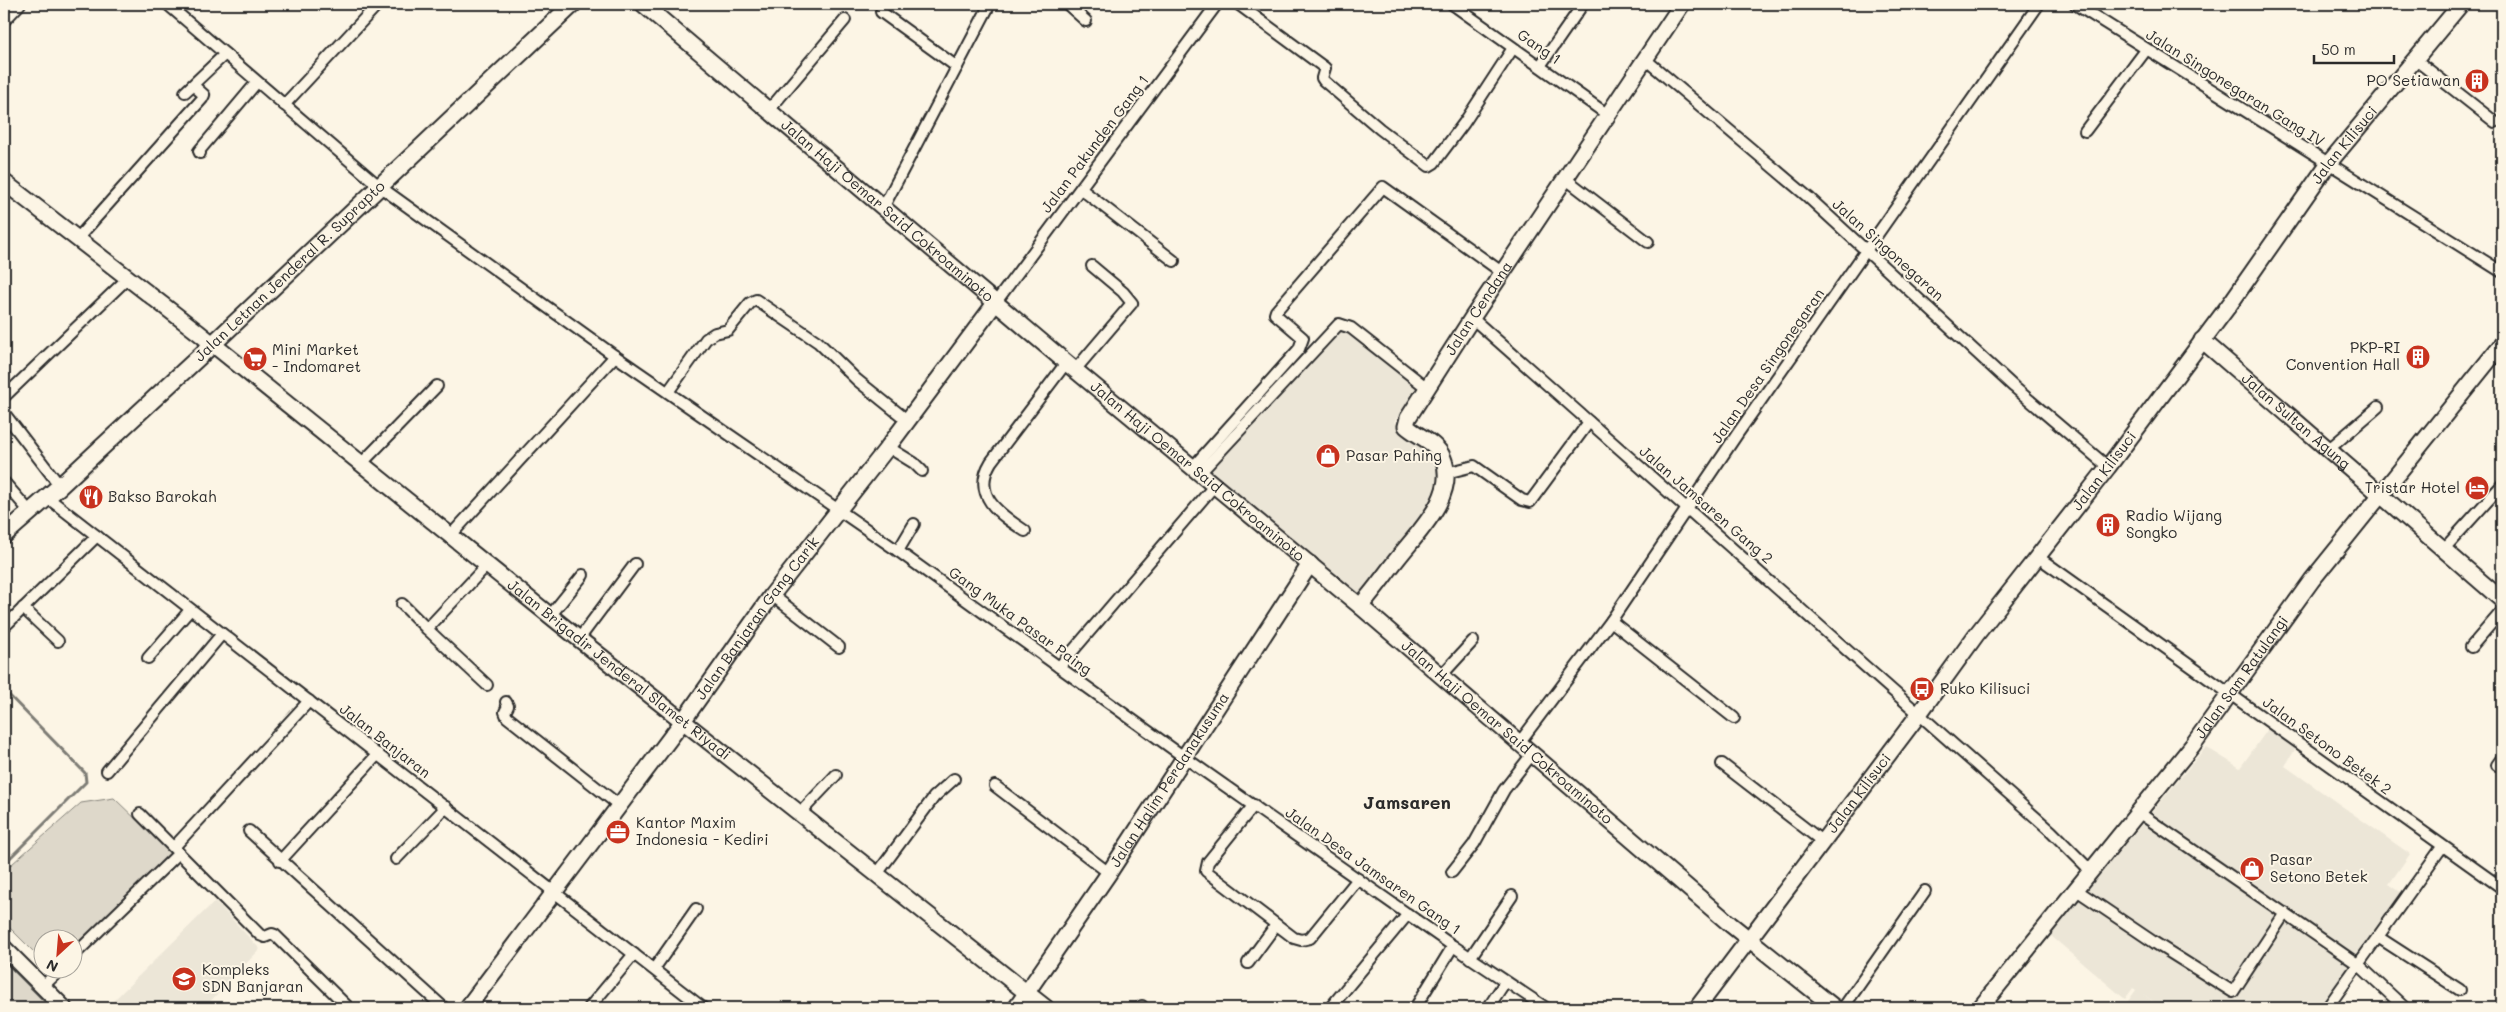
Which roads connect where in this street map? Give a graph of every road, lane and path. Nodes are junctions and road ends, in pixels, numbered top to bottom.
1 (20, 4) edge
2 (166, 4) edge
3 (378, 4) edge
4 (573, 4) edge
5 (990, 4) edge
6 (1067, 4) edge
7 (1217, 4) edge
8 (1238, 4) edge
9 (1452, 4) edge
10 (1583, 4) edge
11 (1682, 4) edge
12 (2039, 4) edge
13 (2075, 4) edge
14 (2461, 4) edge
15 (650, 6) edge
16 (881, 12) dead end
17 (845, 20) dead end
18 (4, 21) edge
19 (1086, 21) dead end
20 (1513, 48) junction
21 (2146, 50) junction
22 (225, 54) junction
23 (1645, 59) junction
24 (2416, 60) junction
25 (957, 66) junction
26 (1540, 66) junction
27 (257, 82) junction
28 (284, 105) junction
29 (769, 110) junction
30 (1608, 115) junction
31 (2495, 122) dead end
32 (2085, 130) dead end
33 (200, 153) dead end
34 (2328, 164) junction
35 (1566, 180) junction
36 (4, 182) edge
37 (379, 186) junction
38 (1081, 189) junction
39 (884, 206) junction
40 (78, 240) junction
41 (1648, 242) dead end
42 (1868, 251) junction
43 (1174, 261) dead end
44 (1092, 266) dead end
45 (2502, 272) edge
46 (1503, 273) junction
47 (128, 278) junction
48 (996, 302) junction
49 (1472, 318) junction
50 (2202, 340) junction
51 (212, 344) junction
52 (2502, 344) edge
53 (615, 356) junction
54 (1070, 366) junction
55 (436, 386) dead end
56 (1427, 388) junction
57 (668, 392) junction
58 (4, 397) edge
59 (2378, 406) dead end
60 (4, 413) edge
61 (908, 421) junction
62 (1589, 422) junction
63 (888, 447) junction
64 (2328, 449) junction
65 (361, 464) junction
66 (2108, 466) junction
67 (922, 470) dead end
68 (1196, 471) junction
69 (1446, 473) junction
70 (4, 482) edge
71 (2502, 485) edge
72 (60, 486) junction
73 (1214, 486) junction
74 (2382, 495) junction
75 (48, 498) junction
76 (1687, 508) junction
77 (839, 509) junction
78 (31, 512) junction
79 (914, 524) dead end
80 (1026, 531) dead end
81 (4, 536) edge
82 (97, 536) junction
83 (450, 536) junction
84 (2443, 550) junction
85 (898, 551) junction
86 (2038, 557) junction
87 (635, 564) dead end
88 (1310, 564) junction
89 (487, 565) junction
90 (583, 575) dead end
91 (772, 595) junction
92 (2502, 600) edge
93 (402, 604) dead end
94 (1360, 606) junction
95 (23, 608) junction
96 (190, 610) junction
97 (2502, 611) edge
98 (550, 616) junction
99 (1611, 622) junction
100 (4, 627) edge
101 (426, 629) junction
102 (221, 635) junction
103 (579, 639) junction
104 (58, 641) dead end
105 (1473, 641) dead end
106 (839, 647) dead end
107 (2470, 648) dead end
108 (148, 658) dead end
109 (1059, 667) junction
110 (1441, 676) junction
111 (487, 685) dead end
112 (2231, 695) junction
113 (309, 701) junction
114 (506, 702) dead end
115 (1920, 714) junction
116 (1734, 718) dead end
117 (683, 721) junction
118 (1519, 743) junction
119 (378, 754) junction
120 (1532, 754) junction
121 (1184, 757) junction
122 (1722, 764) dead end
123 (107, 772) dead end
124 (836, 775) dead end
125 (954, 779) dead end
126 (995, 786) dead end
127 (620, 806) junction
128 (1254, 806) junction
129 (446, 807) junction
130 (2138, 812) junction
131 (800, 813) junction
132 (140, 814) dead end
133 (249, 831) dead end
134 (1822, 842) junction
135 (2442, 847) junction
136 (177, 850) junction
137 (396, 859) dead end
138 (280, 861) junction
139 (2090, 870) junction
140 (1452, 872) dead end
141 (1109, 873) junction
142 (877, 874) junction
143 (1358, 879) junction
144 (2502, 888) edge
145 (2075, 889) junction
146 (1924, 891) dead end
147 (555, 892) junction
148 (1512, 896) dead end
149 (696, 909) dead end
150 (2284, 913) junction
151 (1408, 914) junction
152 (1276, 925) junction
153 (2378, 937) junction
154 (1750, 940) junction
155 (1454, 946) junction
156 (82, 947) edge
157 (4, 948) edge
158 (634, 954) junction
159 (1470, 958) junction
160 (1248, 962) dead end
161 (2359, 966) junction
162 (654, 969) junction
163 (49, 980) edge
164 (1505, 982) junction
165 (42, 987) junction
166 (2460, 990) dead end
167 (1026, 993) junction
168 (64, 1008) edge
169 (349, 1008) edge
170 (444, 1008) edge
171 (467, 1008) edge
172 (588, 1008) edge
173 (703, 1008) edge
174 (1016, 1008) edge
175 (1046, 1008) edge
176 (1330, 1008) edge
177 (1416, 1008) edge
178 (1488, 1008) edge
179 (1546, 1008) edge
180 (1697, 1008) edge
181 (1835, 1008) edge
182 (1843, 1008) edge
183 (1980, 1008) edge
184 (2327, 1008) edge
185 (2405, 1008) edge

1 - 18 street
2 - 22 street, Gang Muka Pasar Paing
3 - 28 street
4 - 37 main road, Jalan Letnan Jenderal R. Suprapto
5 - 25 street
6 - 19 street
7 - 38 street, Jalan Pakunden Gang 1
8 - 20 street
9 - 20 street, Gang 1
10 - 26 street
11 - 23 street, Jalan Cendana
12 - 42 street, Jalan Desa Singonegaran
13 - 21 street, Jalan Singonegaran Gang IV
14 - 24 street, Jalan Kilisuci
15 - 29 street, Jalan Haji Oemar Said Cokroaminoto
16 - 25 street
17 - 29 street
20 - 26 street, Gang 1
21 - 32 street
21 - 34 street, Jalan Singonegaran Gang IV
22 - 27 street, Gang Muka Pasar Paing
22 - 40 street
23 - 30 street, Jalan Cendana
23 - 42 street, Jalan Singonegaran
24 - 31 street
24 - 34 street, Jalan Kilisuci
25 - 39 street
26 - 30 street, Gang 1
27 - 28 street, Gang Muka Pasar Paing
27 - 33 street
28 - 37 street, Gang Muka Pasar Paing
29 - 39 street, Jalan Haji Oemar Said Cokroaminoto
30 - 35 street, Jalan Cendana
34 - 45 street, Jalan Singonegaran Gang IV
34 - 50 street, Jalan Kilisuci
35 - 41 street
35 - 46 street, Jalan Cendana
36 - 40 street, Jalan Brigadir Jenderal Slamet Riyadi
37 - 51 main road, Jalan Letnan Jenderal R. Suprapto
37 - 53 street, Gang Muka Pasar Paing
38 - 43 street
38 - 48 street, Jalan Pakunden Gang 1
39 - 48 street, Jalan Haji Oemar Said Cokroaminoto
40 - 47 street, Jalan Brigadir Jenderal Slamet Riyadi
42 - 66 street, Jalan Singonegaran
42 - 76 street, Jalan Desa Singonegaran
44 - 54 street
46 - 49 street, Jalan Cendana
46 - 68 street
47 - 51 street, Jalan Brigadir Jenderal Slamet Riyadi
47 - 58 street
48 - 54 street, Jalan Haji Oemar Said Cokroaminoto
48 - 61 street, Jalan Banjaran Gang Carik
49 - 56 street, Jalan Cendana
49 - 62 street, Jalan Jamsaren Gang 2
50 - 64 street, Jalan Sultan Agung
50 - 66 street, Jalan Kilisuci
51 - 65 street, Jalan Brigadir Jenderal Slamet Riyadi
51 - 72 main road, Jalan Letnan Jenderal R. Suprapto
52 - 74 street, Jalan Sam Ratulangi
53 - 57 street, Gang Muka Pasar Paing
53 - 83 street
54 - 68 street, Jalan Haji Oemar Said Cokroaminoto
54 - 80 street
55 - 65 street
56 - 68 street
56 - 69 street, Jalan Cendana
57 - 61 street
57 - 77 street, Gang Muka Pasar Paing
59 - 64 street
60 - 72 street
61 - 63 street, Jalan Banjaran Gang Carik
62 - 69 street
62 - 76 street, Jalan Jamsaren Gang 2
63 - 67 street
63 - 77 street, Jalan Banjaran Gang Carik
64 - 74 street, Jalan Sultan Agung
65 - 83 street, Jalan Brigadir Jenderal Slamet Riyadi
66 - 86 street, Jalan Kilisuci
68 - 73 street, Jalan Haji Oemar Said Cokroaminoto
69 - 94 street
70 - 78 street
71 - 84 street
72 - 75 main road, Jalan Letnan Jenderal R. Suprapto
73 - 88 street, Jalan Haji Oemar Said Cokroaminoto
73 - 109 street
74 - 84 street, Jalan Sultan Agung
74 - 112 street, Jalan Sam Ratulangi
75 - 78 main road, Jalan Letnan Jenderal R. Suprapto
75 - 82 street, Jalan Banjaran
76 - 99 street, Jalan Desa Singonegaran
76 - 115 street, Jalan Jamsaren Gang 2
77 - 85 street, Gang Muka Pasar Paing
77 - 91 street, Jalan Banjaran Gang Carik
78 - 81 main road, Jalan Letnan Jenderal R. Suprapto
79 - 85 street
82 - 95 street
82 - 96 street, Jalan Banjaran
83 - 89 street, Jalan Brigadir Jenderal Slamet Riyadi
84 - 92 street, Jalan Sultan Agung
85 - 109 street, Gang Muka Pasar Paing
86 - 112 street, Jalan Setono Betek 2
86 - 115 street, Jalan Kilisuci
87 - 103 street
88 - 94 street, Jalan Haji Oemar Said Cokroaminoto
88 - 121 street, Jalan Halim Perdanakusuma
89 - 98 street, Jalan Brigadir Jenderal Slamet Riyadi
89 - 101 street
90 - 98 street
91 - 106 street
91 - 117 street, Jalan Banjaran Gang Carik
93 - 101 street
94 - 110 street, Jalan Haji Oemar Said Cokroaminoto
95 - 100 street
95 - 104 street
96 - 102 street, Jalan Banjaran
96 - 108 street
97 - 107 street
98 - 103 street, Jalan Brigadir Jenderal Slamet Riyadi
99 - 116 street
99 - 118 street, Jalan Desa Singonegaran
101 - 111 street
102 - 113 street, Jalan Banjaran
102 - 123 street
103 - 117 street, Jalan Brigadir Jenderal Slamet Riyadi
105 - 110 street
109 - 121 street, Gang Muka Pasar Paing
110 - 118 street, Jalan Haji Oemar Said Cokroaminoto
112 - 130 street, Jalan Sam Ratulangi
112 - 135 street, Jalan Setono Betek 2
113 - 119 street, Jalan Banjaran
113 - 136 street
114 - 127 street
115 - 134 street, Jalan Kilisuci
115 - 139 street, Jalan Jamsaren Gang 2
117 - 127 street, Jalan Banjaran Gang Carik
117 - 131 street, Jalan Brigadir Jenderal Slamet Riyadi
118 - 120 street, Jalan Haji Oemar Said Cokroaminoto
119 - 129 street, Jalan Banjaran
119 - 138 street
120 - 140 street
120 - 154 street, Jalan Haji Oemar Said Cokroaminoto
121 - 128 street, Jalan Desa Jamsaren Gang 1
121 - 141 street, Jalan Halim Perdanakusuma
122 - 134 street
124 - 131 street
125 - 142 street
126 - 141 street
127 - 147 street, Jalan Banjaran Gang Carik
128 - 143 street, Jalan Desa Jamsaren Gang 1
128 - 152 street
129 - 137 street
129 - 147 street, Jalan Banjaran
130 - 139 street, Jalan Sam Ratulangi
130 - 150 street
131 - 142 street, Jalan Brigadir Jenderal Slamet Riyadi
132 - 136 street
133 - 138 street
134 - 154 street, Jalan Kilisuci
135 - 144 street, Jalan Setono Betek 2
135 - 153 street
136 - 156 street
136 - 169 street
138 - 170 street
139 - 145 street, Jalan Sam Ratulangi
141 - 167 street, Jalan Halim Perdanakusuma
142 - 167 street, Jalan Brigadir Jenderal Slamet Riyadi
143 - 151 street, Jalan Desa Jamsaren Gang 1
143 - 152 street
145 - 150 street
145 - 183 street, Jalan Sam Ratulangi
146 - 182 street
147 - 158 street, Jalan Banjaran
147 - 171 street, Jalan Banjaran Gang Carik
148 - 159 street
149 - 162 street
150 - 161 street
151 - 155 street, Jalan Desa Jamsaren Gang 1
151 - 176 street
152 - 160 street
153 - 161 street
153 - 166 street
154 - 180 street, Jalan Kilisuci
154 - 181 street, Jalan Haji Oemar Said Cokroaminoto
155 - 159 street, Jalan Desa Jamsaren Gang 1
155 - 177 street
157 - 165 street
158 - 162 street, Jalan Banjaran
158 - 172 street
159 - 164 street, Jalan Desa Jamsaren Gang 1
161 - 184 street
161 - 185 street
162 - 173 street, Jalan Banjaran
163 - 165 street
164 - 178 street
164 - 179 street, Jalan Desa Jamsaren Gang 1
165 - 168 street
167 - 174 street, Jalan Halim Perdanakusuma
167 - 175 street, Jalan Brigadir Jenderal Slamet Riyadi

